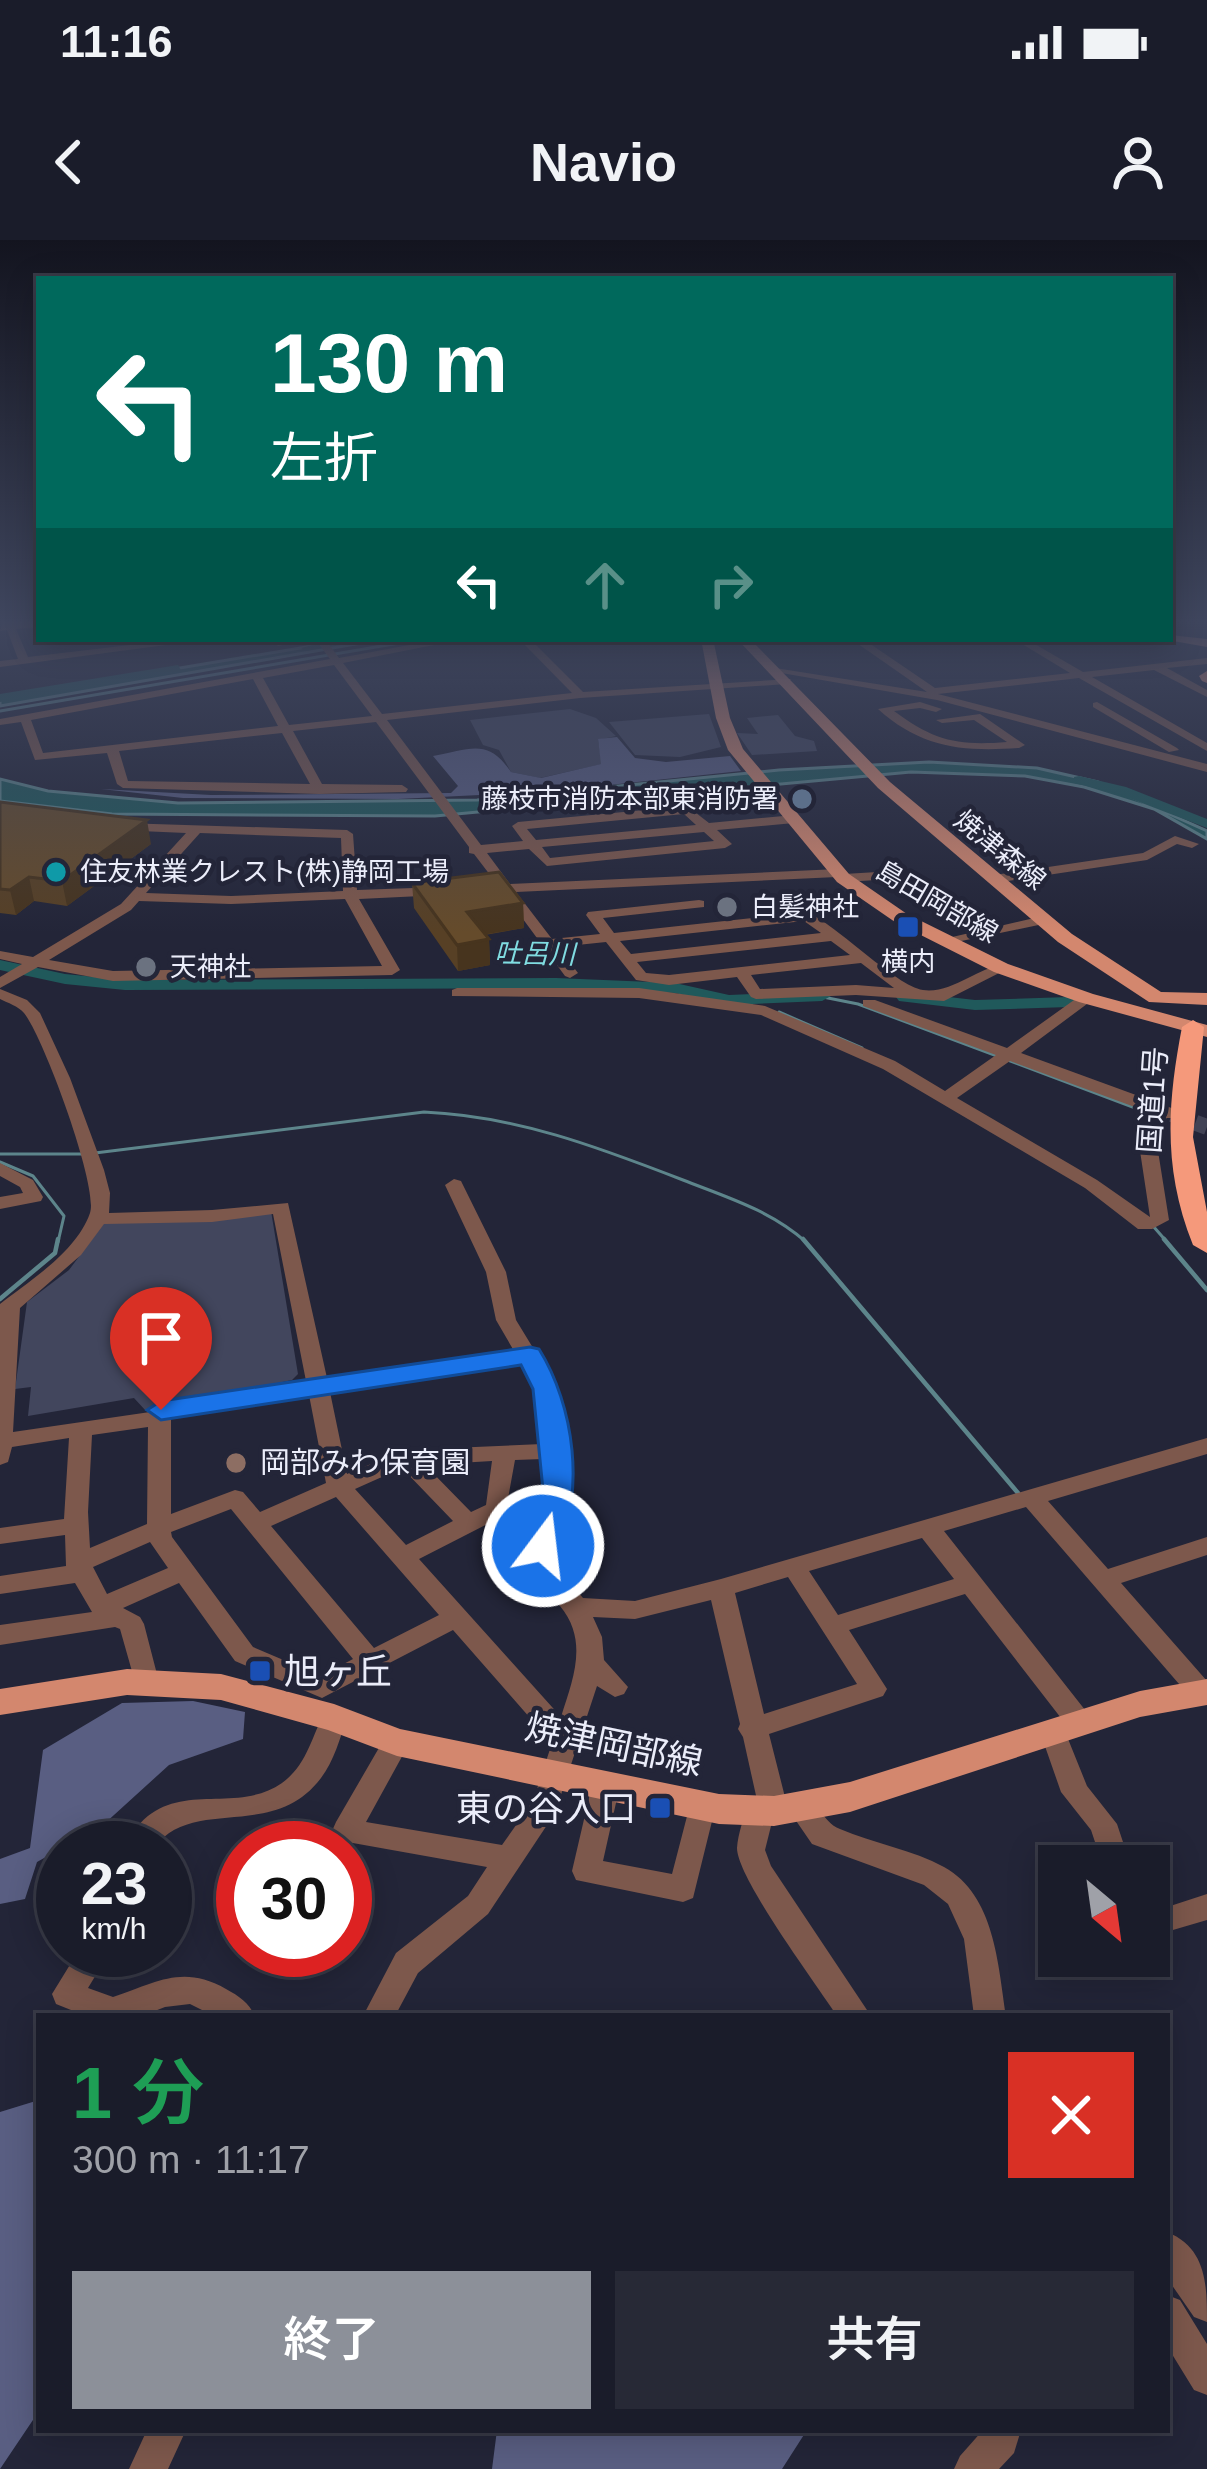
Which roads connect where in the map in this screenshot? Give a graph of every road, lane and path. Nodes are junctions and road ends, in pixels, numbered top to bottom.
1 (28, 725) edge
2 (283, 725) edge
3 (319, 725) edge
4 (385, 725) edge
5 (726, 725) edge
6 (826, 725) edge
7 (905, 725) edge
8 (952, 725) edge
9 (989, 725) edge
10 (1039, 725) edge
11 (1113, 725) edge
12 (1128, 725) edge
13 (1168, 725) edge
14 (286, 730) junction
15 (1067, 733) junction
16 (1206, 747) edge
17 (980, 748) junction
18 (112, 749) junction
19 (1173, 751) junction
20 (1154, 754) junction
21 (1207, 768) edge
22 (402, 789) dead end
23 (319, 790) junction
24 (794, 819) junction
25 (103, 825) edge
26 (707, 827) junction
27 (195, 831) junction
28 (533, 844) junction
29 (1192, 844) dead end
30 (474, 850) junction
31 (664, 851) junction
32 (911, 874) dead end
33 (840, 875) junction
34 (994, 879) junction
35 (683, 881) junction
36 (505, 887) junction
37 (351, 896) junction
38 (138, 897) junction
39 (699, 904) junction
40 (1043, 920) junction
41 (715, 925) junction
42 (835, 936) junction
43 (609, 937) junction
44 (942, 941) junction
45 (550, 944) junction
46 (0, 956) edge
47 (864, 958) junction
48 (627, 959) junction
49 (32, 964) junction
50 (1001, 968) junction
51 (741, 972) junction
52 (570, 973) dead end
53 (2, 985) edge
54 (457, 993) dead end
55 (911, 993) junction
56 (1079, 996) junction
57 (1207, 999) edge
58 (869, 1003) dead end
59 (1200, 1029) edge
60 (1006, 1054) junction
61 (1207, 1058) edge
62 (947, 1095) junction
63 (0, 1168) edge
64 (454, 1185) dead end
65 (0, 1203) edge
66 (1207, 1203) edge
67 (96, 1219) junction
68 (1207, 1245) edge
69 (5, 1310) edge
70 (530, 1355) junction
71 (314, 1388) junction
72 (159, 1418) junction
73 (81, 1429) junction
74 (1, 1440) edge
75 (1207, 1446) edge
76 (551, 1451) junction
77 (505, 1452) junction
78 (0, 1457) edge
79 (405, 1458) junction
80 (338, 1484) junction
81 (1031, 1497) junction
82 (256, 1522) junction
83 (468, 1523) junction
84 (78, 1525) junction
85 (927, 1527) junction
86 (159, 1528) junction
87 (0, 1536) edge
88 (1207, 1546) edge
89 (403, 1557) junction
90 (794, 1567) junction
91 (79, 1568) junction
92 (184, 1571) junction
93 (1103, 1580) junction
94 (971, 1583) junction
95 (0, 1586) edge
96 (721, 1588) junction
97 (576, 1607) junction
98 (108, 1613) junction
99 (457, 1617) junction
100 (832, 1626) junction
101 (0, 1635) edge
102 (370, 1662) junction
103 (591, 1664) junction
104 (146, 1682) junction
105 (615, 1688) dead end
106 (1204, 1692) edge
107 (0, 1702) edge
108 (334, 1718) junction
109 (1066, 1728) junction
110 (751, 1729) junction
111 (397, 1742) junction
112 (559, 1757) junction
113 (606, 1785) junction
114 (702, 1805) junction
115 (778, 1809) junction
116 (157, 1821) edge
117 (1110, 1845) edge
118 (508, 1858) junction
119 (1207, 1907) edge
120 (1170, 1919) edge
121 (78, 1977) edge
122 (235, 2013) edge
123 (381, 2013) edge
124 (853, 2013) edge
125 (990, 2013) edge
126 (1170, 2253) edge
127 (1207, 2304) edge
128 (1170, 2318) edge
129 (1207, 2377) edge
130 (165, 2433) edge
131 (1002, 2433) edge
132 (148, 2469) edge
133 (973, 2469) edge

1 - 18 street
2 - 14 street
3 - 14 street
4 - 30 street
5 - 24 main road, 島田岡部線
6 - 34 main road, 焼津森線
7 - 17 street
8 - 17 street
9 - 17 street
10 - 15 street
11 - 15 street
12 - 19 street
13 - 16 street
14 - 18 street
14 - 23 street
15 - 20 street
16 - 19 street
18 - 23 street
19 - 20 street
20 - 21 street
22 - 23 street
24 - 26 street
24 - 33 main road, 島田岡部線
25 - 27 street
26 - 28 street
26 - 28 street
26 - 31 street
27 - 37 street
27 - 38 street
28 - 30 street
28 - 31 street
29 - 34 street
30 - 36 street
31 - 35 street
32 - 33 street
33 - 35 street
33 - 44 main road, 島田岡部線
34 - 40 main road, 焼津森線
35 - 36 street
35 - 39 street
36 - 37 street
36 - 45 street
37 - 38 street
37 - 49 street
38 - 49 street
39 - 41 street
39 - 43 street
40 - 44 street
40 - 57 main road, 焼津森線
41 - 42 street
41 - 43 street
42 - 47 street
42 - 48 street
43 - 45 street
43 - 48 street
44 - 50 main road, 島田岡部線
45 - 52 street
46 - 49 street
47 - 51 street
47 - 55 street
48 - 51 street
49 - 53 street
50 - 55 street
50 - 56 main road, 島田岡部線
51 - 55 street
53 - 67 street
54 - 62 street
56 - 59 main road, 島田岡部線
56 - 60 street
58 - 60 street
59 - 68 highway, 国道1号
60 - 62 street
60 - 62 street
61 - 66 highway
63 - 65 street
64 - 70 street
67 - 69 street
67 - 71 street
69 - 74 street
70 - 71 street
70 - 76 street
71 - 72 street
71 - 80 street
72 - 73 street
72 - 86 street
73 - 74 street
73 - 84 street
74 - 78 street
75 - 81 street
76 - 77 street
76 - 97 street
77 - 79 street
77 - 83 street
79 - 80 street
79 - 83 street
80 - 82 street
80 - 89 street
81 - 85 street
81 - 93 street
82 - 86 street
82 - 102 street
83 - 89 street
84 - 87 street
84 - 91 street
85 - 90 street
85 - 94 street
86 - 91 street
86 - 92 street
88 - 93 street
89 - 99 street
90 - 96 street
90 - 100 street
91 - 95 street
91 - 98 street
92 - 98 street
92 - 102 street
93 - 106 street
94 - 100 street
94 - 109 street
96 - 97 street
96 - 110 street
97 - 103 street
98 - 101 street
98 - 104 street
99 - 102 street
99 - 112 street
100 - 110 street
103 - 105 street
103 - 112 street
104 - 107 main road, 焼津岡部線
104 - 108 main road, 焼津岡部線
106 - 109 main road, 焼津岡部線
108 - 111 main road, 焼津岡部線
108 - 116 street
109 - 115 main road, 焼津岡部線
109 - 117 street
110 - 115 street
111 - 112 main road, 焼津岡部線
111 - 118 street
112 - 113 main road, 焼津岡部線
112 - 118 street
113 - 114 main road, 焼津岡部線
113 - 114 street
114 - 115 main road, 焼津岡部線
115 - 124 street
115 - 125 street
118 - 123 street
119 - 120 street
121 - 122 street
126 - 127 street
128 - 129 street
130 - 132 street
131 - 133 street

